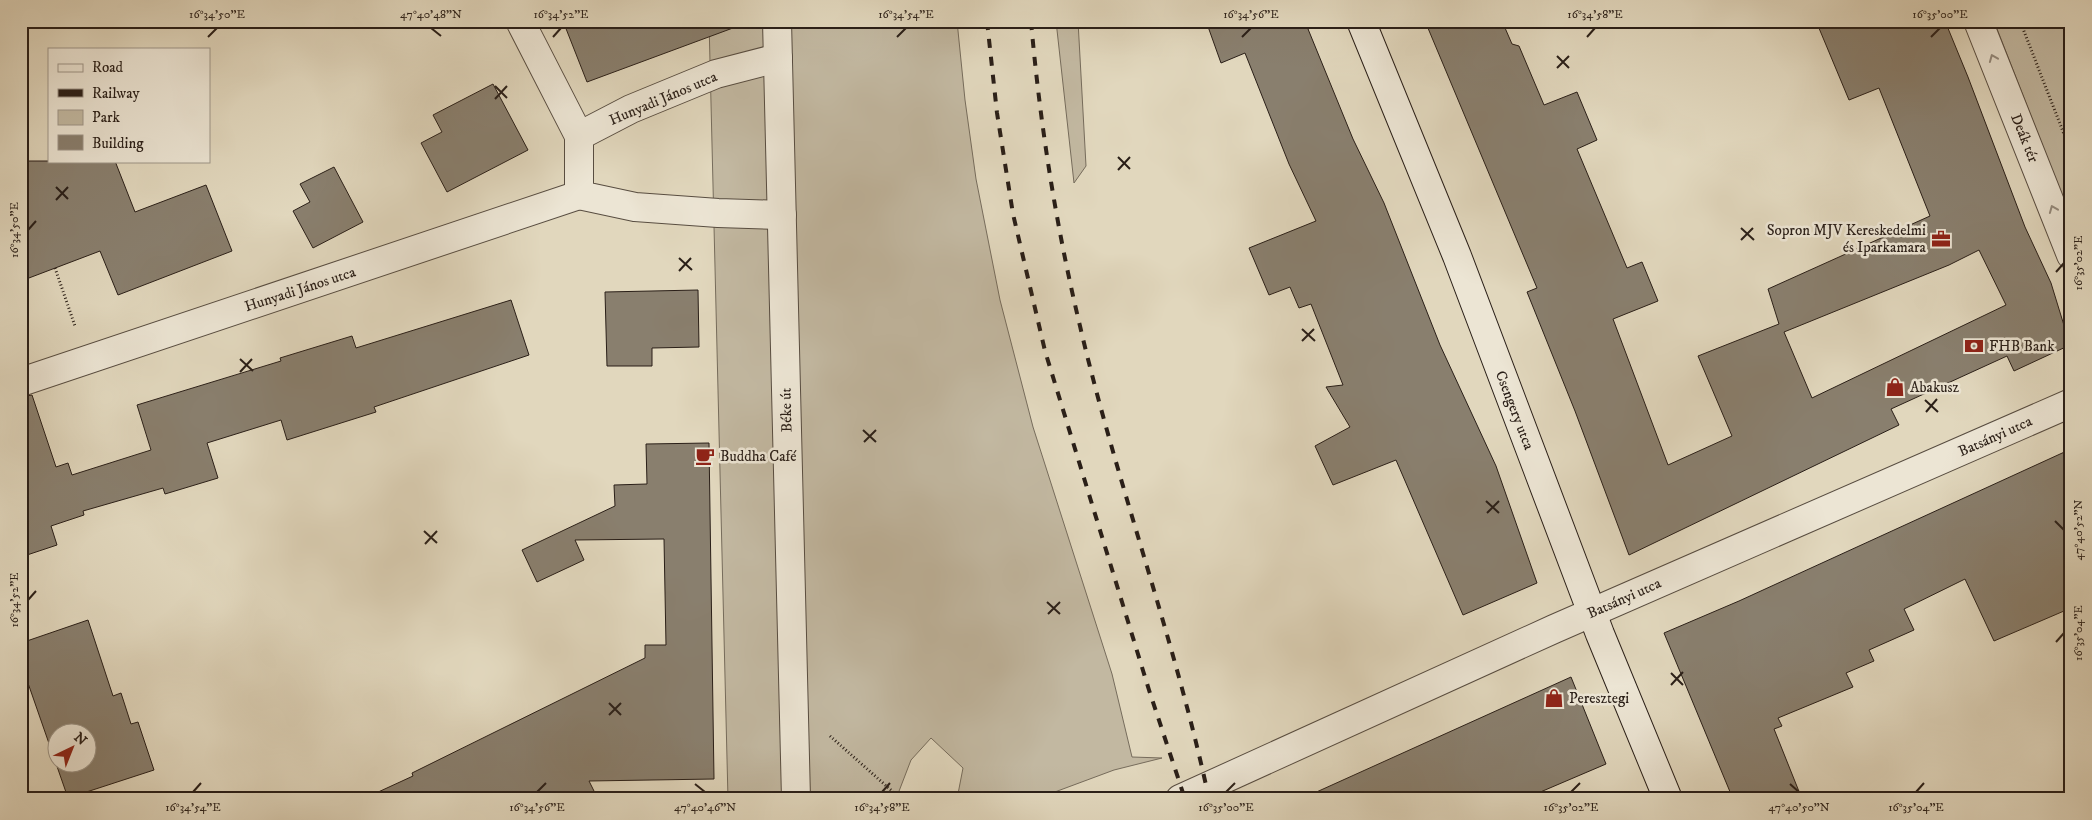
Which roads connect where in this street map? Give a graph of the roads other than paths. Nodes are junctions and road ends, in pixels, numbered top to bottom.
1 (520, 21) edge
2 (777, 21) edge
3 (1361, 21) edge
4 (1978, 21) edge
5 (778, 58) junction
6 (579, 136) junction
7 (579, 196) junction
8 (782, 216) junction
9 (2071, 255) edge
10 (21, 382) edge
11 (2071, 403) edge
12 (1593, 612) junction
13 (796, 799) edge
14 (1180, 799) edge
15 (1668, 799) edge

1 - 6 street
2 - 5 street, Béke út
3 - 12 street, Csengery utca
9 -> 4 street, Deák tér
5 - 6 street, Hunyadi János utca
5 - 8 street, Béke út
6 - 7 street
7 - 8 street, Hunyadi János utca
7 - 10 street, Hunyadi János utca
8 - 13 street, Béke út
11 - 12 street, Batsányi utca
12 - 14 street, Batsányi utca
12 - 15 street, Csengery utca

